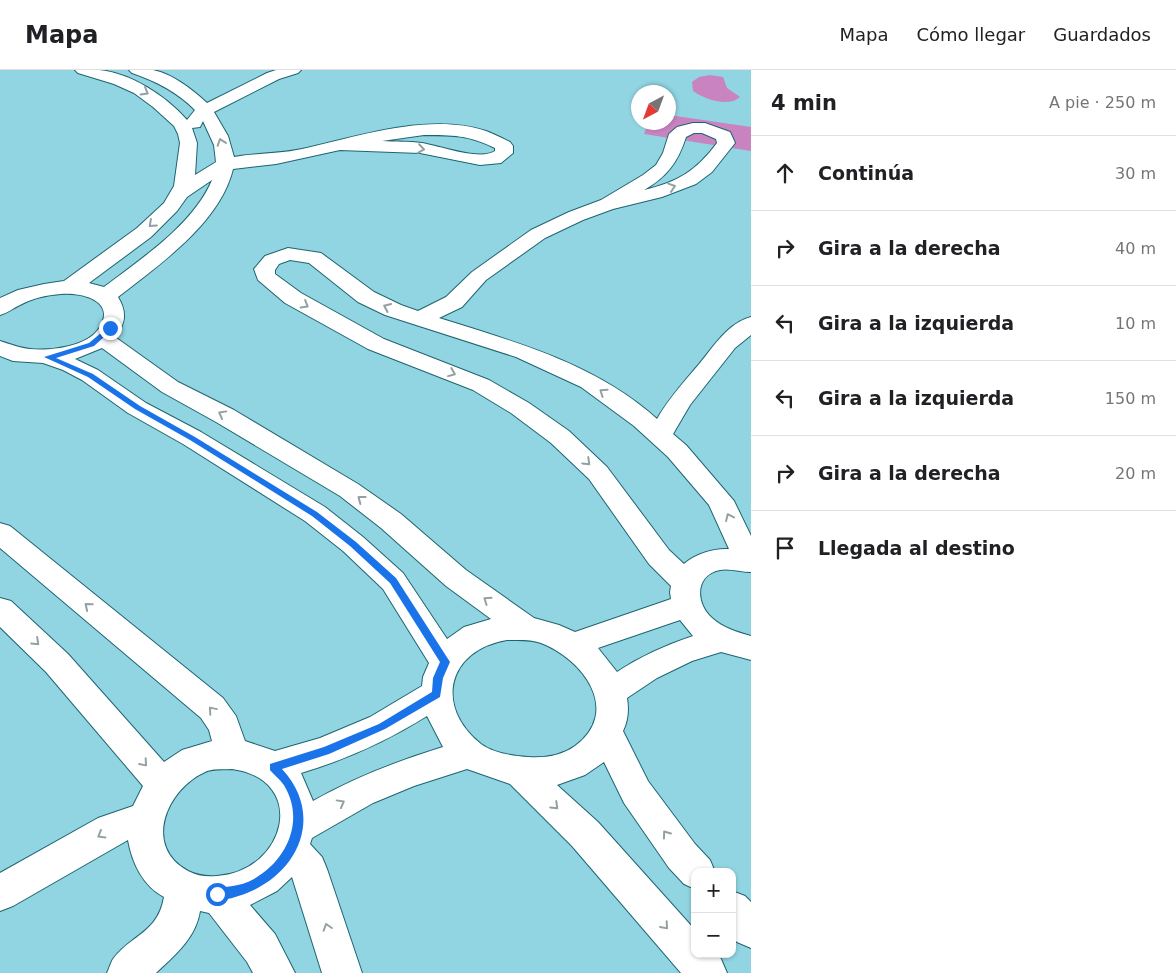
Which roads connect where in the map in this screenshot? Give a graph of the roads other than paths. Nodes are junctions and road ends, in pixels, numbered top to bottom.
1 (83, 70) edge
2 (137, 70) edge
3 (293, 70) edge
4 (277, 73) edge
5 (107, 74) edge
6 (206, 110) junction
7 (188, 135) junction
8 (338, 146) junction
9 (276, 159) junction
10 (225, 165) junction
11 (181, 192) junction
12 (215, 193) junction
13 (608, 204) junction
14 (70, 287) junction
15 (105, 297) junction
16 (454, 302) junction
17 (1, 307) edge
18 (419, 319) junction
19 (751, 324) edge
20 (457, 329) junction
21 (102, 337) junction
22 (0, 348) edge
23 (48, 357) junction
24 (680, 401) junction
25 (628, 409) junction
26 (660, 435) junction
27 (0, 533) edge
28 (750, 562) edge
29 (686, 594) junction
30 (0, 609) edge
31 (527, 629) junction
32 (572, 645) junction
33 (740, 648) edge
34 (445, 662) junction
35 (610, 693) junction
36 (436, 694) junction
37 (607, 732) junction
38 (232, 754) junction
39 (469, 754) junction
40 (273, 767) junction
41 (520, 772) junction
42 (163, 785) junction
43 (146, 817) junction
44 (295, 838) junction
45 (693, 868) edge
46 (200, 891) junction
47 (0, 893) edge
48 (735, 913) edge
49 (751, 929) edge
50 (127, 973) edge
51 (275, 973) edge
52 (342, 973) edge
53 (707, 973) edge

1 - 5 street
2 - 6 street
3 - 4 street
4 - 6 street
5 -> 7 street
6 - 7 street
10 -> 6 street
7 - 11 street
8 -> 8 street
8 - 9 street
9 - 10 street
9 - 12 street
10 - 11 street
10 - 12 street
11 -> 14 street
12 - 15 street
13 -> 13 street
13 - 16 street
14 - 15 street
14 - 17 street
15 - 21 street
16 - 18 street
16 - 20 street
18 - 20 street
18 -> 29 street
19 - 24 street
25 -> 20 street
21 - 23 street
31 -> 21 street
22 - 23 street
23 - 34 street
24 - 25 street
24 - 26 street
25 - 26 street
28 -> 26 street
38 -> 27 street
28 - 29 street
29 - 32 street
29 - 33 street
30 -> 42 street
31 - 32 street
31 - 34 street
32 - 35 street
33 - 35 street
34 - 36 street
35 - 37 street
36 - 39 street
36 - 40 street
37 - 41 street
45 -> 37 street
38 - 40 street
38 - 42 street
39 - 41 street
44 -> 39 street
40 - 44 street
41 -> 53 street
42 - 43 street
43 - 46 street
43 -> 47 street
44 - 46 street
52 -> 44 street
46 - 50 street
46 - 51 street
48 - 49 street

